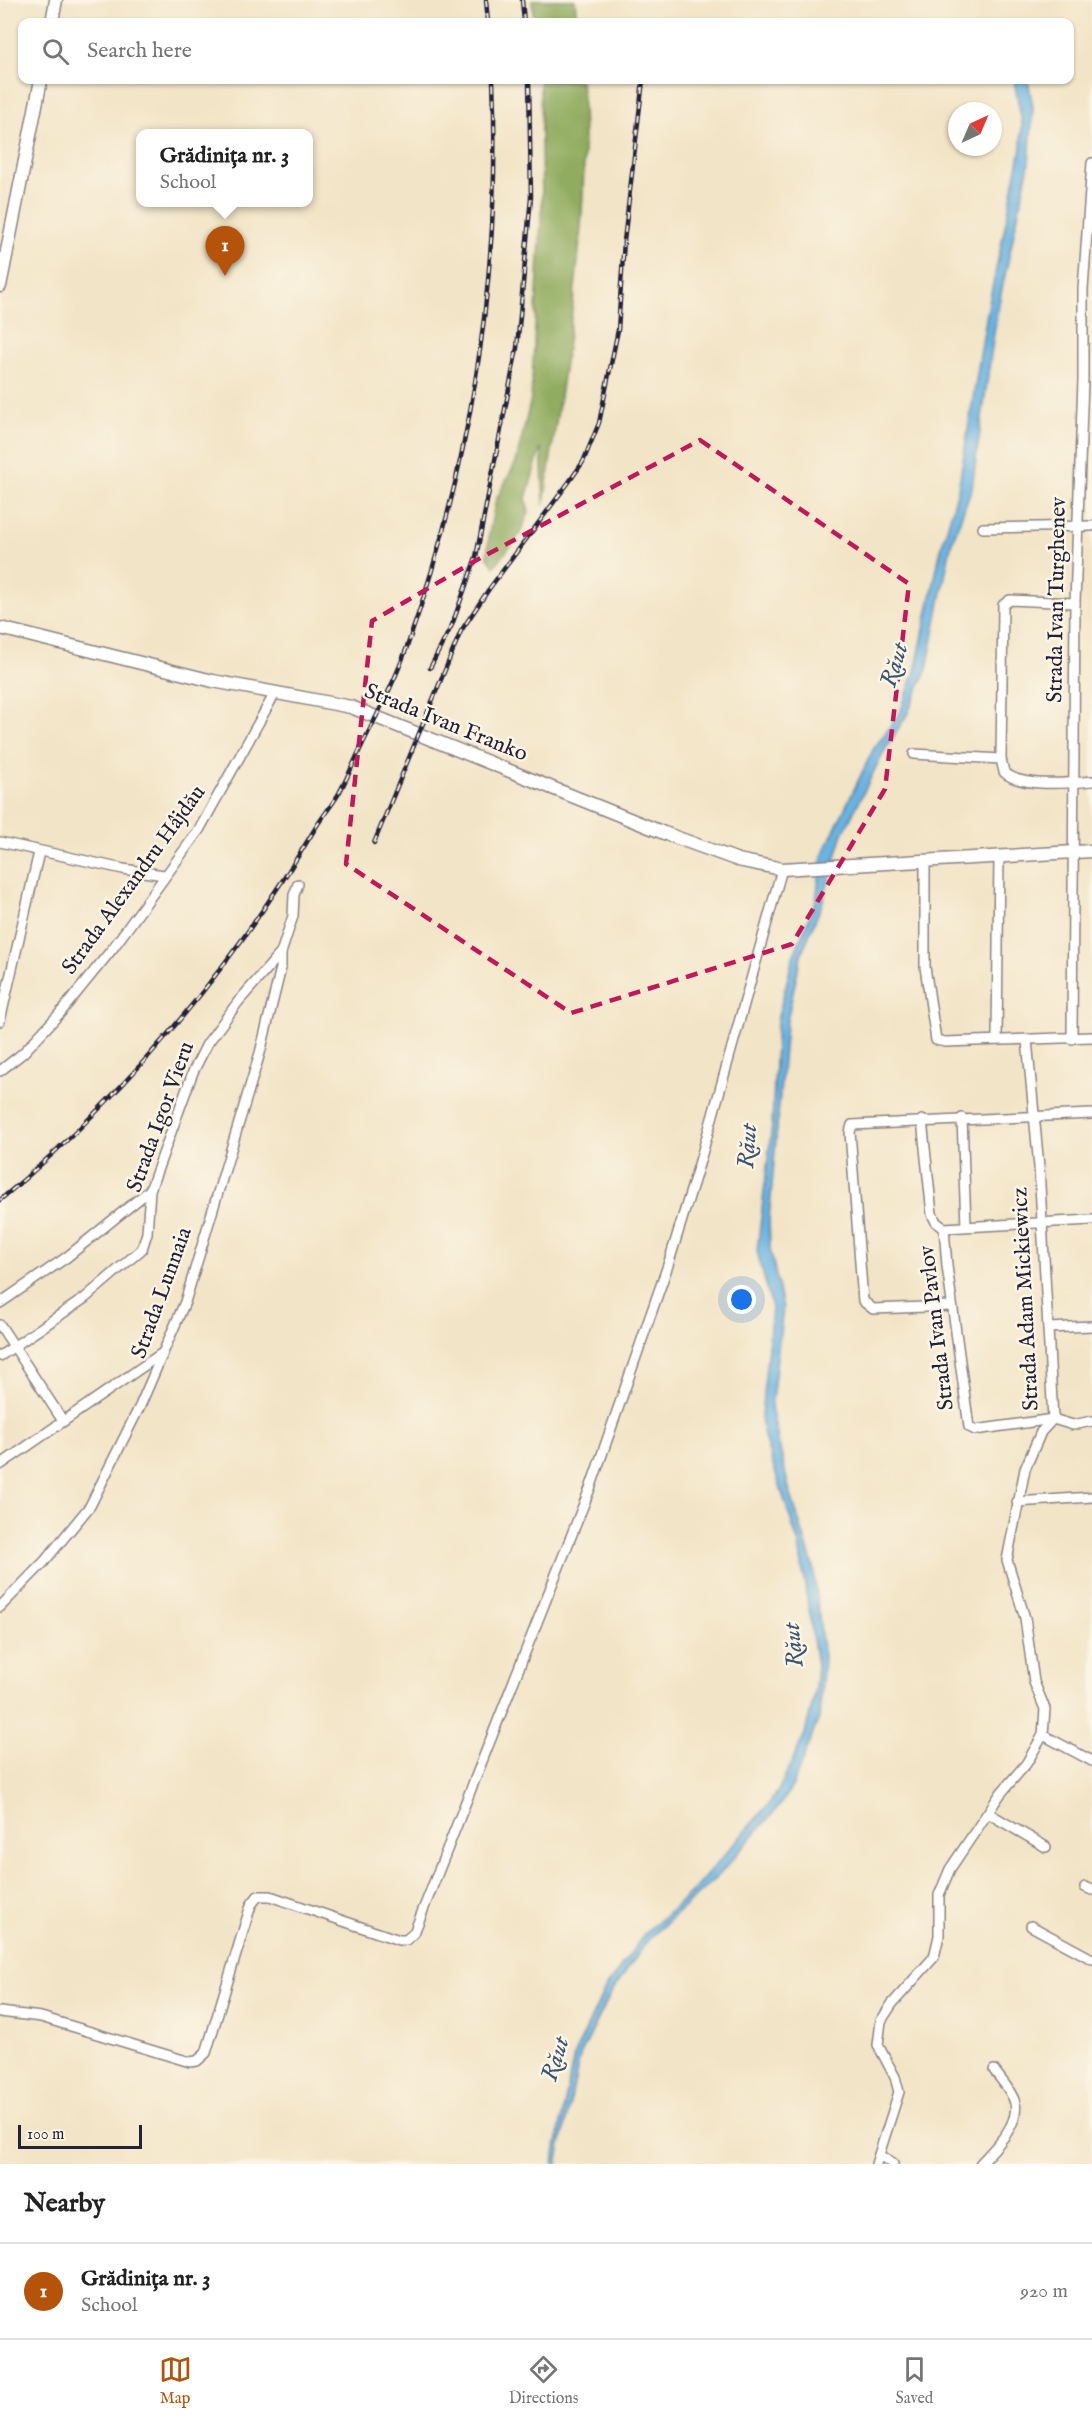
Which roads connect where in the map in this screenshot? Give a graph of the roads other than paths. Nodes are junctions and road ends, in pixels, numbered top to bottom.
1 (56, 0) edge
2 (53, 18) edge
3 (40, 84) edge
4 (1092, 163) edge
5 (1089, 226) edge
6 (0, 286) edge
7 (1092, 526) edge
8 (1077, 527) junction
9 (982, 528) dead end
10 (1075, 603) junction
11 (0, 628) edge
12 (274, 693) junction
13 (914, 754) dead end
14 (1001, 759) junction
15 (1092, 781) edge
16 (1075, 782) junction
17 (0, 842) edge
18 (1092, 851) edge
19 (39, 852) junction
20 (1075, 852) junction
21 (999, 856) junction
22 (924, 860) junction
23 (782, 869) junction
24 (164, 875) junction
25 (298, 884) dead end
26 (280, 953) junction
27 (0, 1021) edge
28 (1092, 1038) edge
29 (1072, 1039) junction
30 (997, 1040) junction
31 (1027, 1040) junction
32 (0, 1071) edge
33 (1092, 1114) edge
34 (1035, 1116) junction
35 (962, 1118) junction
36 (922, 1120) junction
37 (150, 1190) junction
38 (1092, 1220) edge
39 (1042, 1222) junction
40 (966, 1226) junction
41 (944, 1228) junction
42 (0, 1304) edge
43 (952, 1306) junction
44 (0, 1325) edge
45 (1092, 1326) edge
46 (1048, 1328) junction
47 (14, 1346) junction
48 (161, 1354) junction
49 (0, 1356) edge
50 (1053, 1419) junction
51 (63, 1421) junction
52 (1092, 1421) edge
53 (0, 1465) edge
54 (1092, 1497) edge
55 (1017, 1502) junction
56 (0, 1607) edge
57 (1043, 1735) junction
58 (1092, 1761) edge
59 (988, 1813) junction
60 (1046, 1847) dead end
61 (1031, 1926) dead end
62 (1092, 1959) edge
63 (0, 2012) edge
64 (994, 2070) dead end
65 (877, 2160) edge
66 (893, 2164) edge
67 (980, 2164) edge

1 - 2 main road
3 - 6 main road
4 - 5 street, Strada Ivan Turghenev
5 - 8 street, Strada Ivan Turghenev
7 - 8 street
8 - 9 street
8 - 10 street, Strada Ivan Turghenev
10 - 14 street
10 - 16 street, Strada Ivan Turghenev
11 - 12 main road, Strada Ivan Franko
12 - 23 main road, Strada Ivan Franko
12 - 24 street, Strada Alexandru Hâjdău
13 - 14 street
14 - 16 street
15 - 16 street
16 - 20 street, Strada Ivan Turghenev
17 - 19 street
18 - 20 main road, Strada Ivan Franko
19 - 24 street
19 - 27 street
20 - 21 main road, Strada Ivan Franko
20 - 29 street, Strada Ivan Turghenev
21 - 22 main road, Strada Ivan Franko
21 - 30 street
22 - 23 main road, Strada Ivan Franko
22 - 30 street
23 - 63 street
24 - 32 street, Strada Alexandru Hâjdău
25 - 26 street, Strada Igor Vieru
26 - 37 street, Strada Igor Vieru
26 - 48 street, Strada Lunnaia
28 - 29 street
29 - 31 street
30 - 31 street
31 - 34 street, Strada Adam Mickiewicz
33 - 34 street
34 - 35 street
34 - 39 street, Strada Adam Mickiewicz
35 - 36 street
35 - 40 street, Strada Ivan Pavlov
36 - 41 street, Strada Ivan Pavlov
36 - 43 street
37 - 42 street
37 - 47 street, Strada Igor Vieru
38 - 39 street
39 - 40 street
39 - 46 street, Strada Adam Mickiewicz
40 - 41 street
41 - 43 street, Strada Ivan Pavlov
43 - 50 street, Strada Ivan Pavlov
44 - 47 street
45 - 46 street
46 - 50 street, Strada Adam Mickiewicz
47 - 49 street, Strada Igor Vieru
47 - 51 street
48 - 51 street
48 - 56 street, Strada Lunnaia
50 - 52 street
50 - 55 street, Strada Adam Mickiewicz
51 - 53 street
54 - 55 street
55 - 57 street, Strada Adam Mickiewicz
57 - 58 street
57 - 59 street, Strada Adam Mickiewicz
59 - 60 street
59 - 65 street, Strada Adam Mickiewicz
61 - 62 street
64 - 67 street
65 - 66 street

